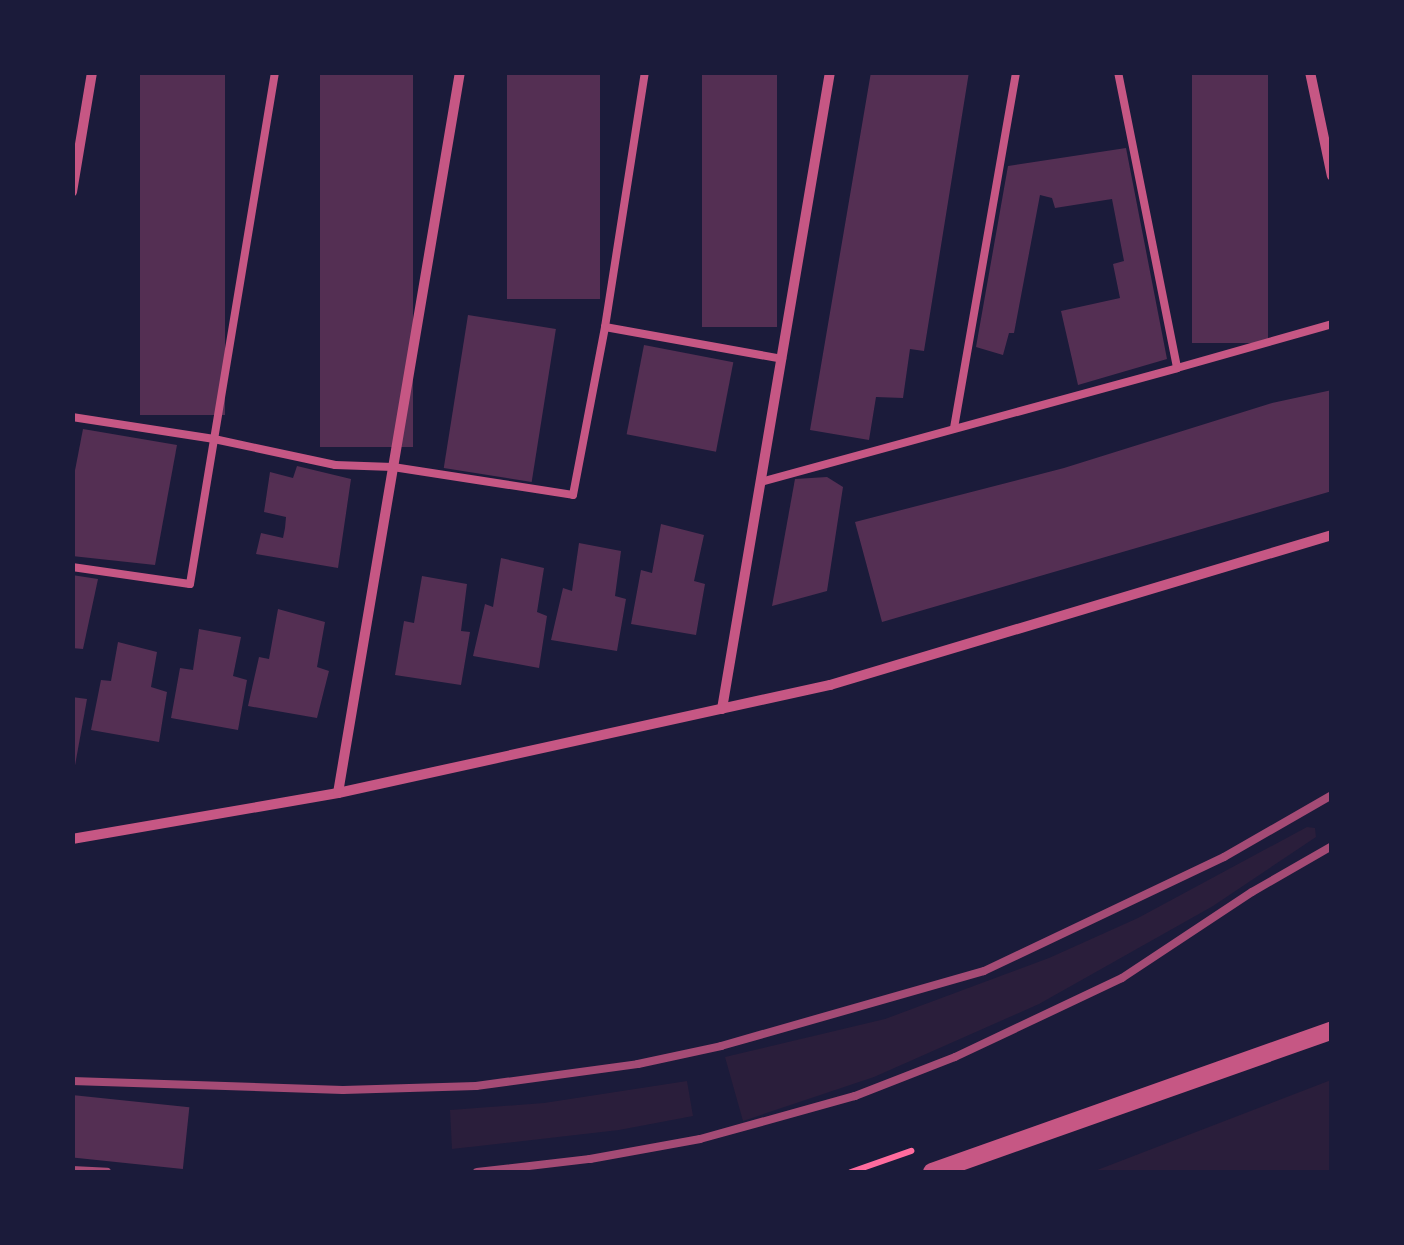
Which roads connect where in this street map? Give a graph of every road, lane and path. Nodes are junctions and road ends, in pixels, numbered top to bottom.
1 (92, 72) edge
2 (275, 72) edge
3 (460, 72) edge
4 (645, 72) edge
5 (830, 72) edge
6 (1016, 72) edge
7 (1118, 72) edge
8 (1310, 72) edge
9 (1327, 130) edge
10 (1332, 176) edge
11 (72, 192) edge
12 (1332, 324) edge
13 (605, 327) junction
14 (782, 360) junction
15 (1178, 368) junction
16 (72, 417) edge
17 (954, 428) junction
18 (214, 440) junction
19 (394, 467) junction
20 (761, 482) junction
21 (1332, 534) edge
22 (72, 567) edge
23 (722, 709) junction
24 (338, 794) junction
25 (72, 839) edge
26 (1332, 1030) edge
27 (932, 1172) edge

1 - 11 street
2 - 18 lane
3 - 19 street
4 - 13 lane
5 - 14 street
6 - 17 lane
7 - 15 lane
8 - 9 street
9 - 10 street
12 - 15 lane
13 - 14 lane
13 - 19 lane
14 - 20 street
15 - 17 lane
16 - 18 lane
17 - 20 lane
18 - 19 lane
18 - 22 lane
19 - 24 street
20 - 23 street
21 - 23 street
23 - 24 street
24 - 25 street
26 - 27 street

